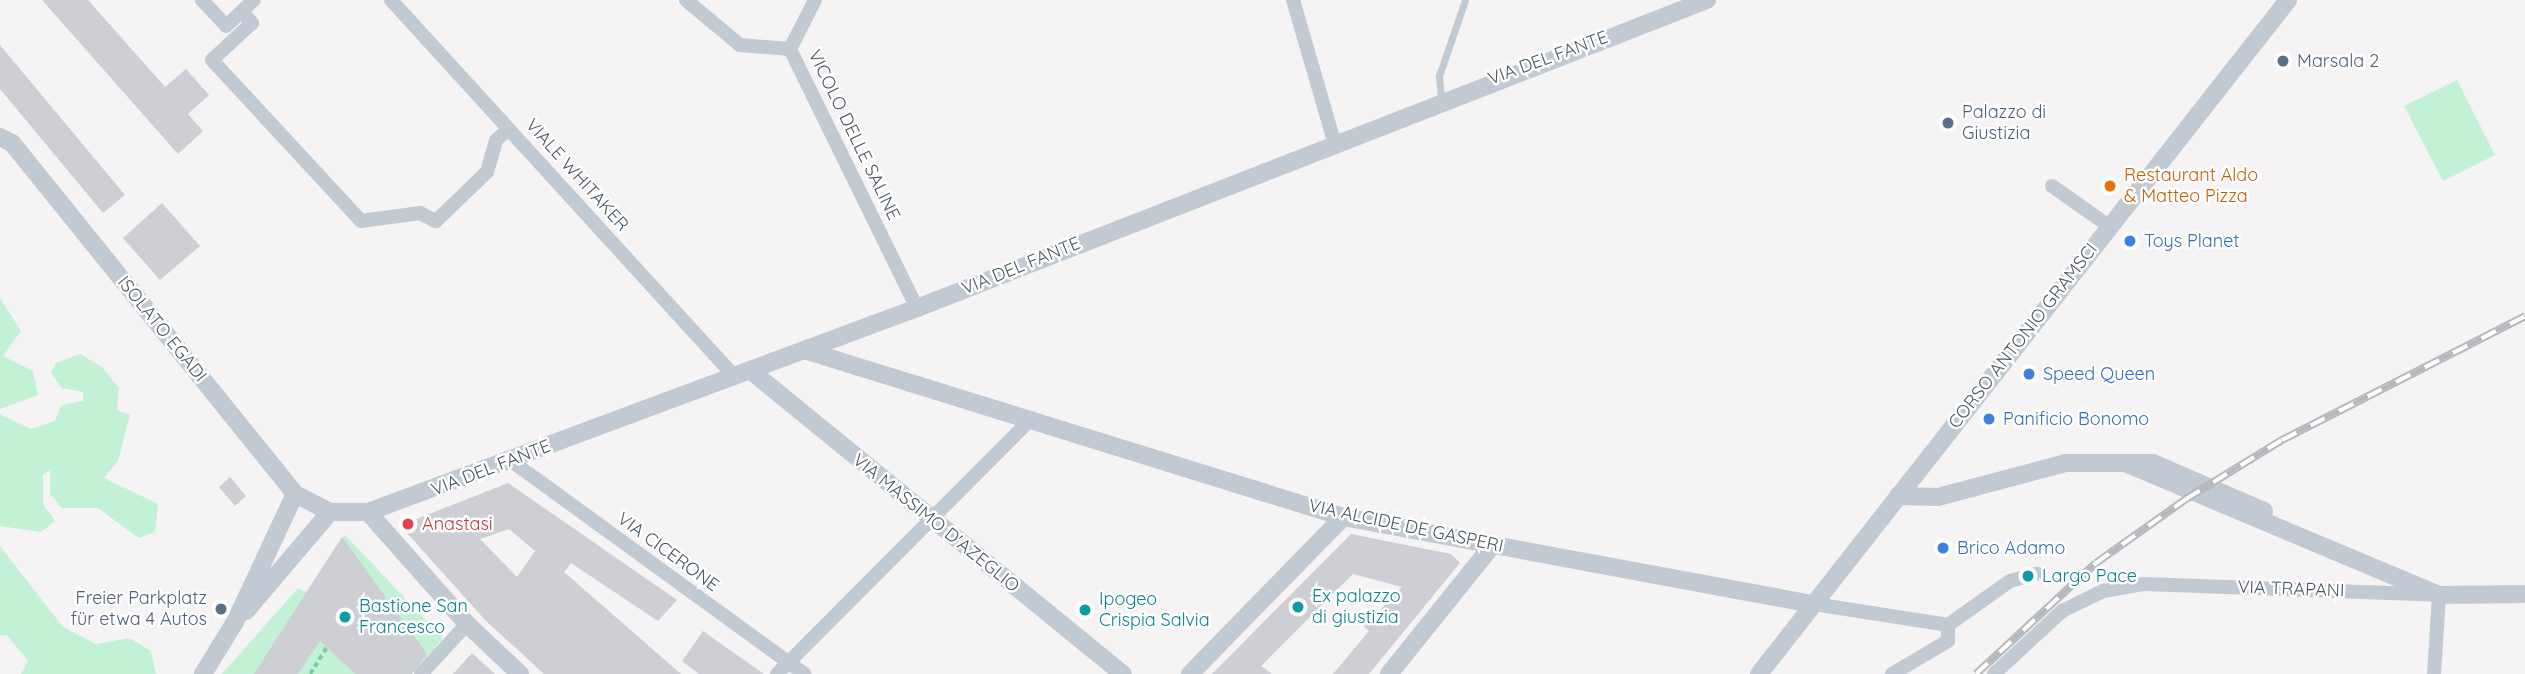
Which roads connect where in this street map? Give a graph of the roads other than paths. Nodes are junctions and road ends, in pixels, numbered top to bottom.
1 (201, 0) edge
2 (254, 0) edge
3 (391, 0) edge
4 (686, 0) edge
5 (815, 0) edge
6 (1293, 0) edge
7 (1465, 0) edge
8 (1707, 0) edge
9 (2288, 0) edge
10 (242, 12) junction
11 (790, 49) junction
12 (1441, 99) junction
13 (0, 128) edge
14 (509, 129) junction
15 (6, 140) edge
16 (1334, 141) junction
17 (2052, 186) dead end
18 (2109, 226) junction
19 (917, 308) junction
20 (804, 350) junction
21 (742, 373) junction
22 (1028, 422) junction
23 (510, 460) junction
24 (295, 494) junction
25 (1898, 496) junction
26 (330, 512) junction
27 (368, 512) junction
28 (1343, 517) junction
29 (930, 520) junction
30 (1492, 546) junction
31 (2037, 574) dead end
32 (2525, 594) edge
33 (2439, 595) junction
34 (1814, 604) junction
35 (235, 622) junction
36 (467, 624) junction
37 (1948, 625) junction
38 (788, 662) junction
39 (1195, 669) edge
40 (202, 674) edge
41 (421, 674) edge
42 (520, 674) edge
43 (777, 674) edge
44 (804, 674) edge
45 (1123, 674) edge
46 (1389, 674) edge
47 (1759, 674) edge
48 (1892, 674) edge
49 (1994, 674) edge
50 (2434, 674) edge

1 - 10 street
2 - 10 street
3 - 14 street, VIALE WHITAKER
4 - 11 street, VICOLO DELLE SALINE
5 - 11 street
6 - 16 street
7 - 12 lane
8 - 12 street, VIA DEL FANTE
9 - 18 street, CORSO ANTONIO GRAMSCI
10 - 14 street
11 - 19 street, VICOLO DELLE SALINE
12 - 16 street, VIA DEL FANTE
13 - 15 street, ISOLATO EGADI
14 - 21 street, VIALE WHITAKER
15 - 24 street, ISOLATO EGADI
16 - 19 street, VIA DEL FANTE
17 - 18 street
18 - 25 street, CORSO ANTONIO GRAMSCI
19 - 20 street, VIA DEL FANTE
20 - 21 street, VIA DEL FANTE
20 - 22 street, VIA ALCIDE DE GASPERI
21 - 23 street, VIA DEL FANTE
21 - 29 street, VIA MASSIMO D'AZEGLIO
22 - 28 street, VIA ALCIDE DE GASPERI
22 - 29 street
23 - 27 street, VIA DEL FANTE
23 - 38 street, VIA CICERONE
24 - 26 street, ISOLATO EGADI
24 - 35 street
25 - 33 street
25 - 34 street, CORSO ANTONIO GRAMSCI
26 - 27 street, VIA DEL FANTE
26 - 35 street
27 - 36 street
28 - 30 street, VIA ALCIDE DE GASPERI
28 - 39 street
29 - 38 street
29 - 45 street, VIA MASSIMO D'AZEGLIO
30 - 34 street, VIA ALCIDE DE GASPERI
30 - 46 street
31 - 37 street
32 - 33 street, VIA TRAPANI
33 - 49 street, VIA TRAPANI
33 - 50 street
34 - 37 street, VIA ALCIDE DE GASPERI
34 - 47 street, CORSO ANTONIO GRAMSCI
35 - 40 street
36 - 41 street
36 - 42 street
37 - 48 street
38 - 43 street
38 - 44 street, VIA CICERONE

